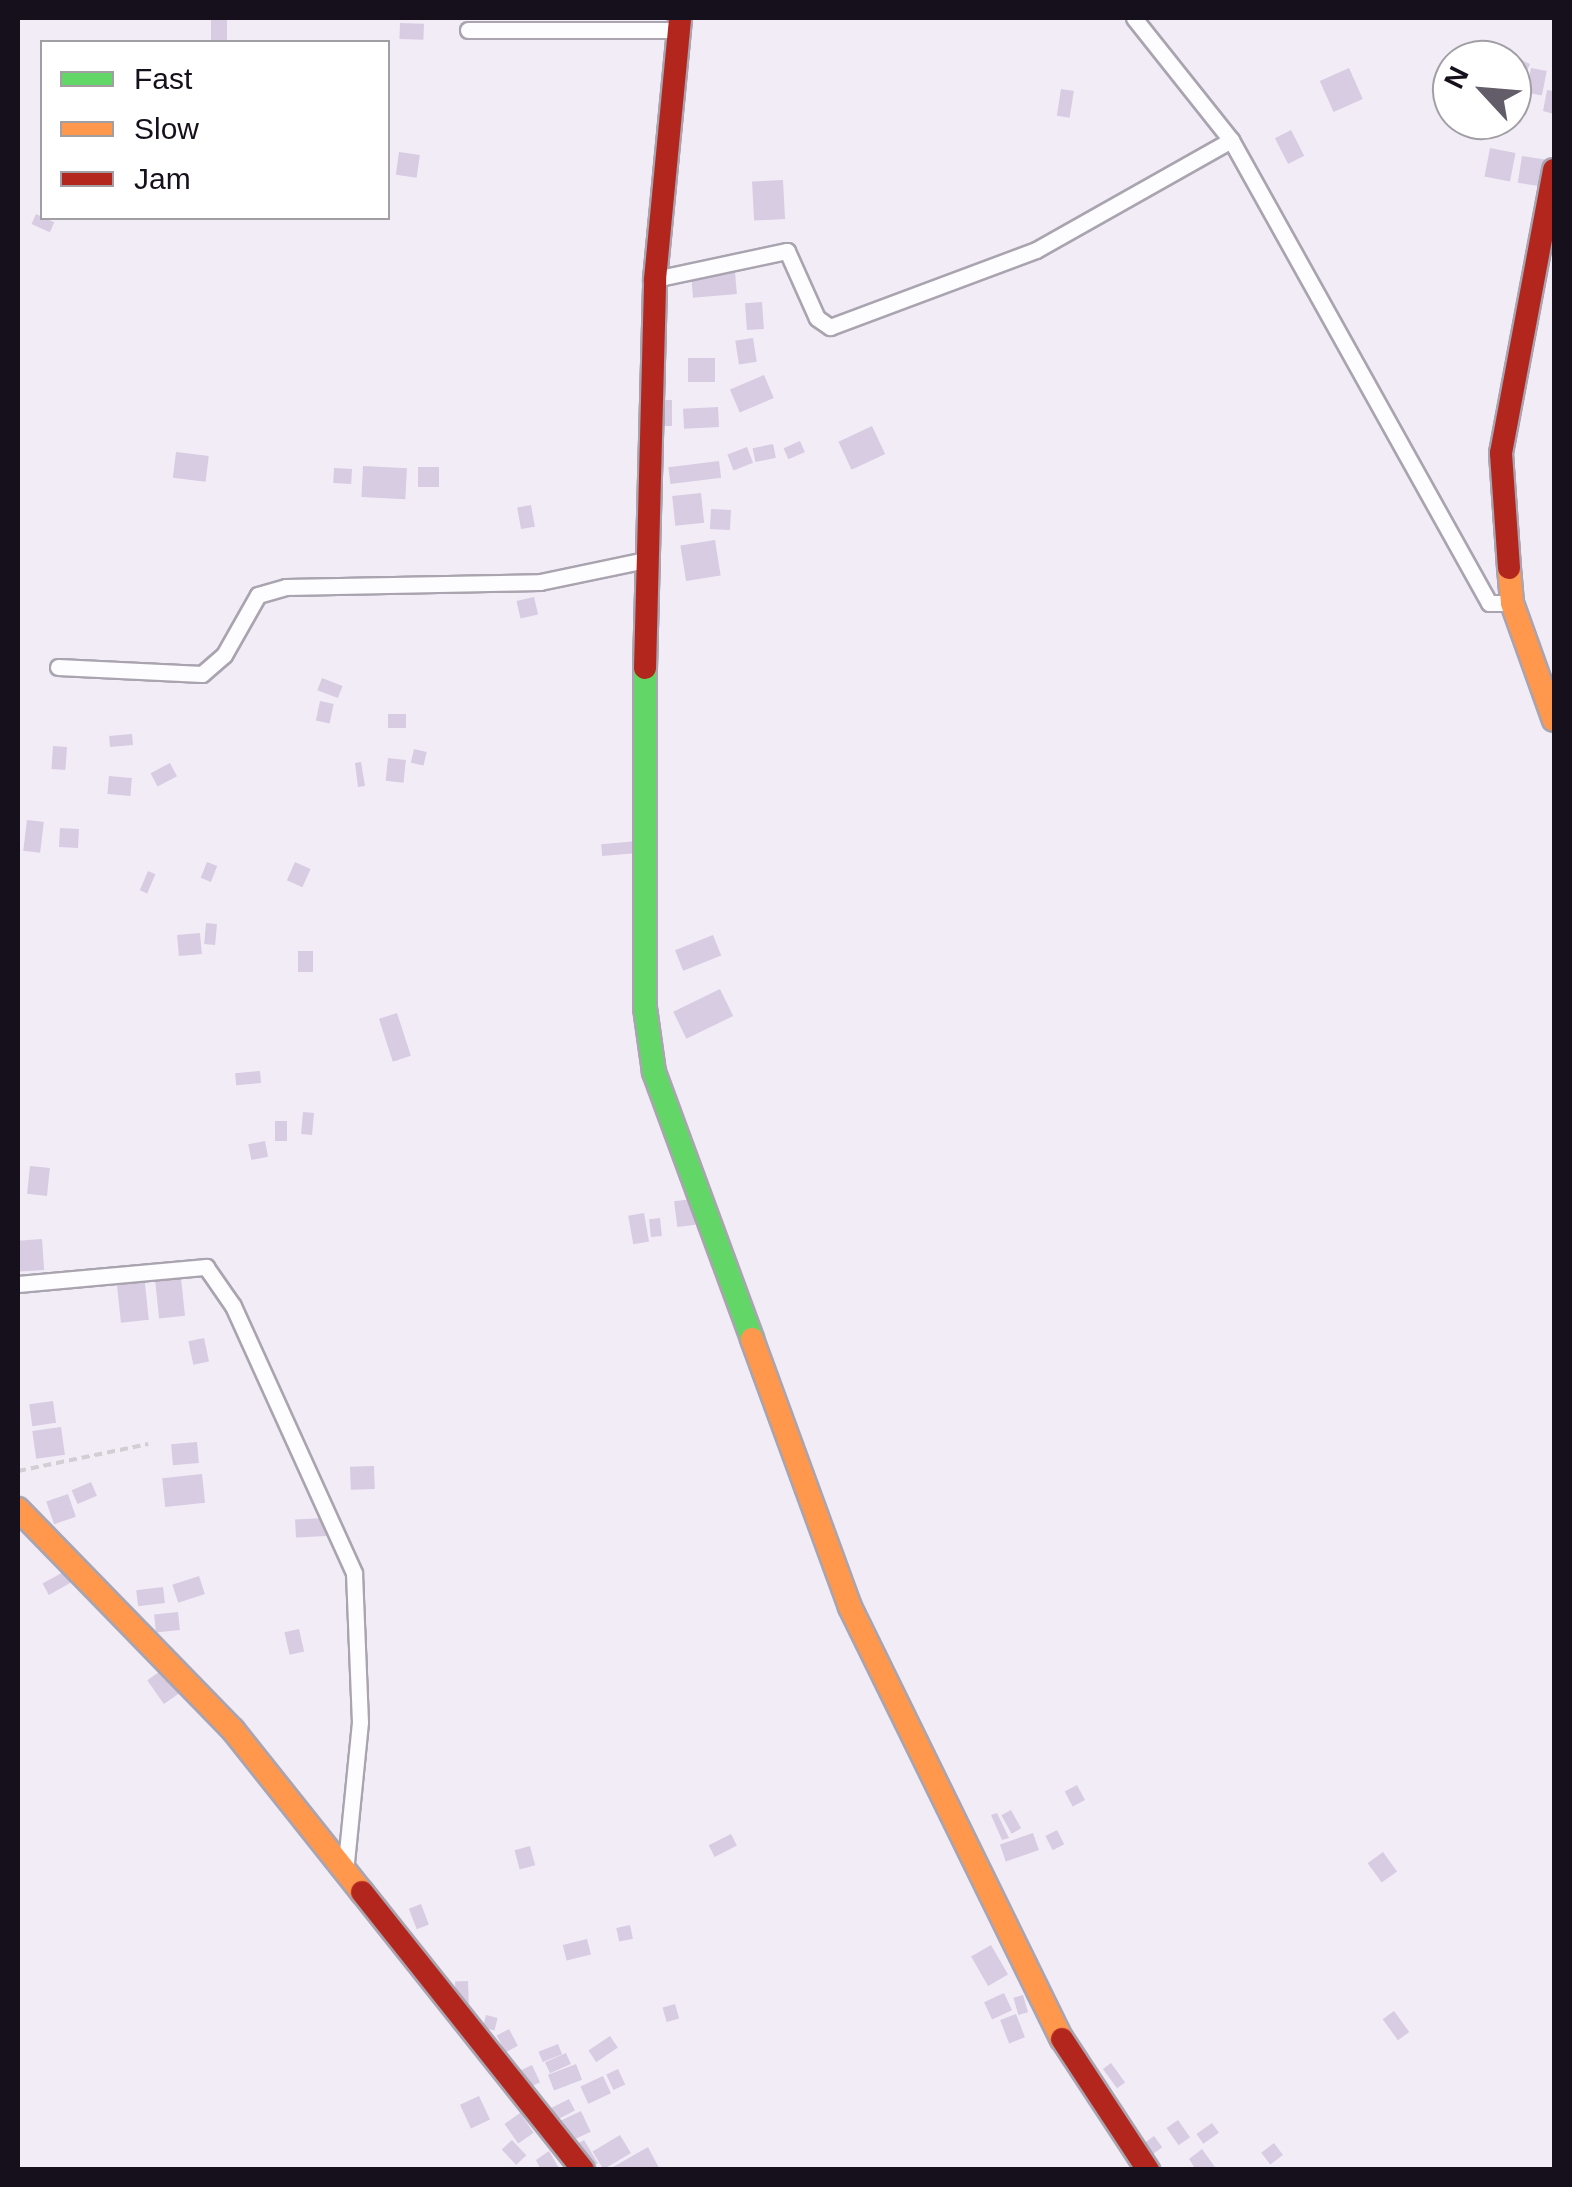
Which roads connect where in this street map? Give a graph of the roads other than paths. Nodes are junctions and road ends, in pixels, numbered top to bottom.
1 (1134, 18) edge
2 (678, 24) edge
3 (468, 30) dead end
4 (1231, 140) junction
5 (1554, 170) edge
6 (655, 279) junction
7 (645, 560) junction
8 (1512, 603) junction
9 (58, 666) dead end
10 (1554, 720) edge
11 (18, 1284) edge
12 (18, 1508) edge
13 (346, 1872) junction
14 (582, 2170) edge
15 (1148, 2170) edge

1 - 4 street
2 - 3 street
2 - 6 street
4 - 6 street
4 - 8 street
5 - 8 street
6 - 7 street
7 - 9 street
7 - 15 street
8 - 10 street
11 - 13 street
12 - 13 street
13 - 14 street

